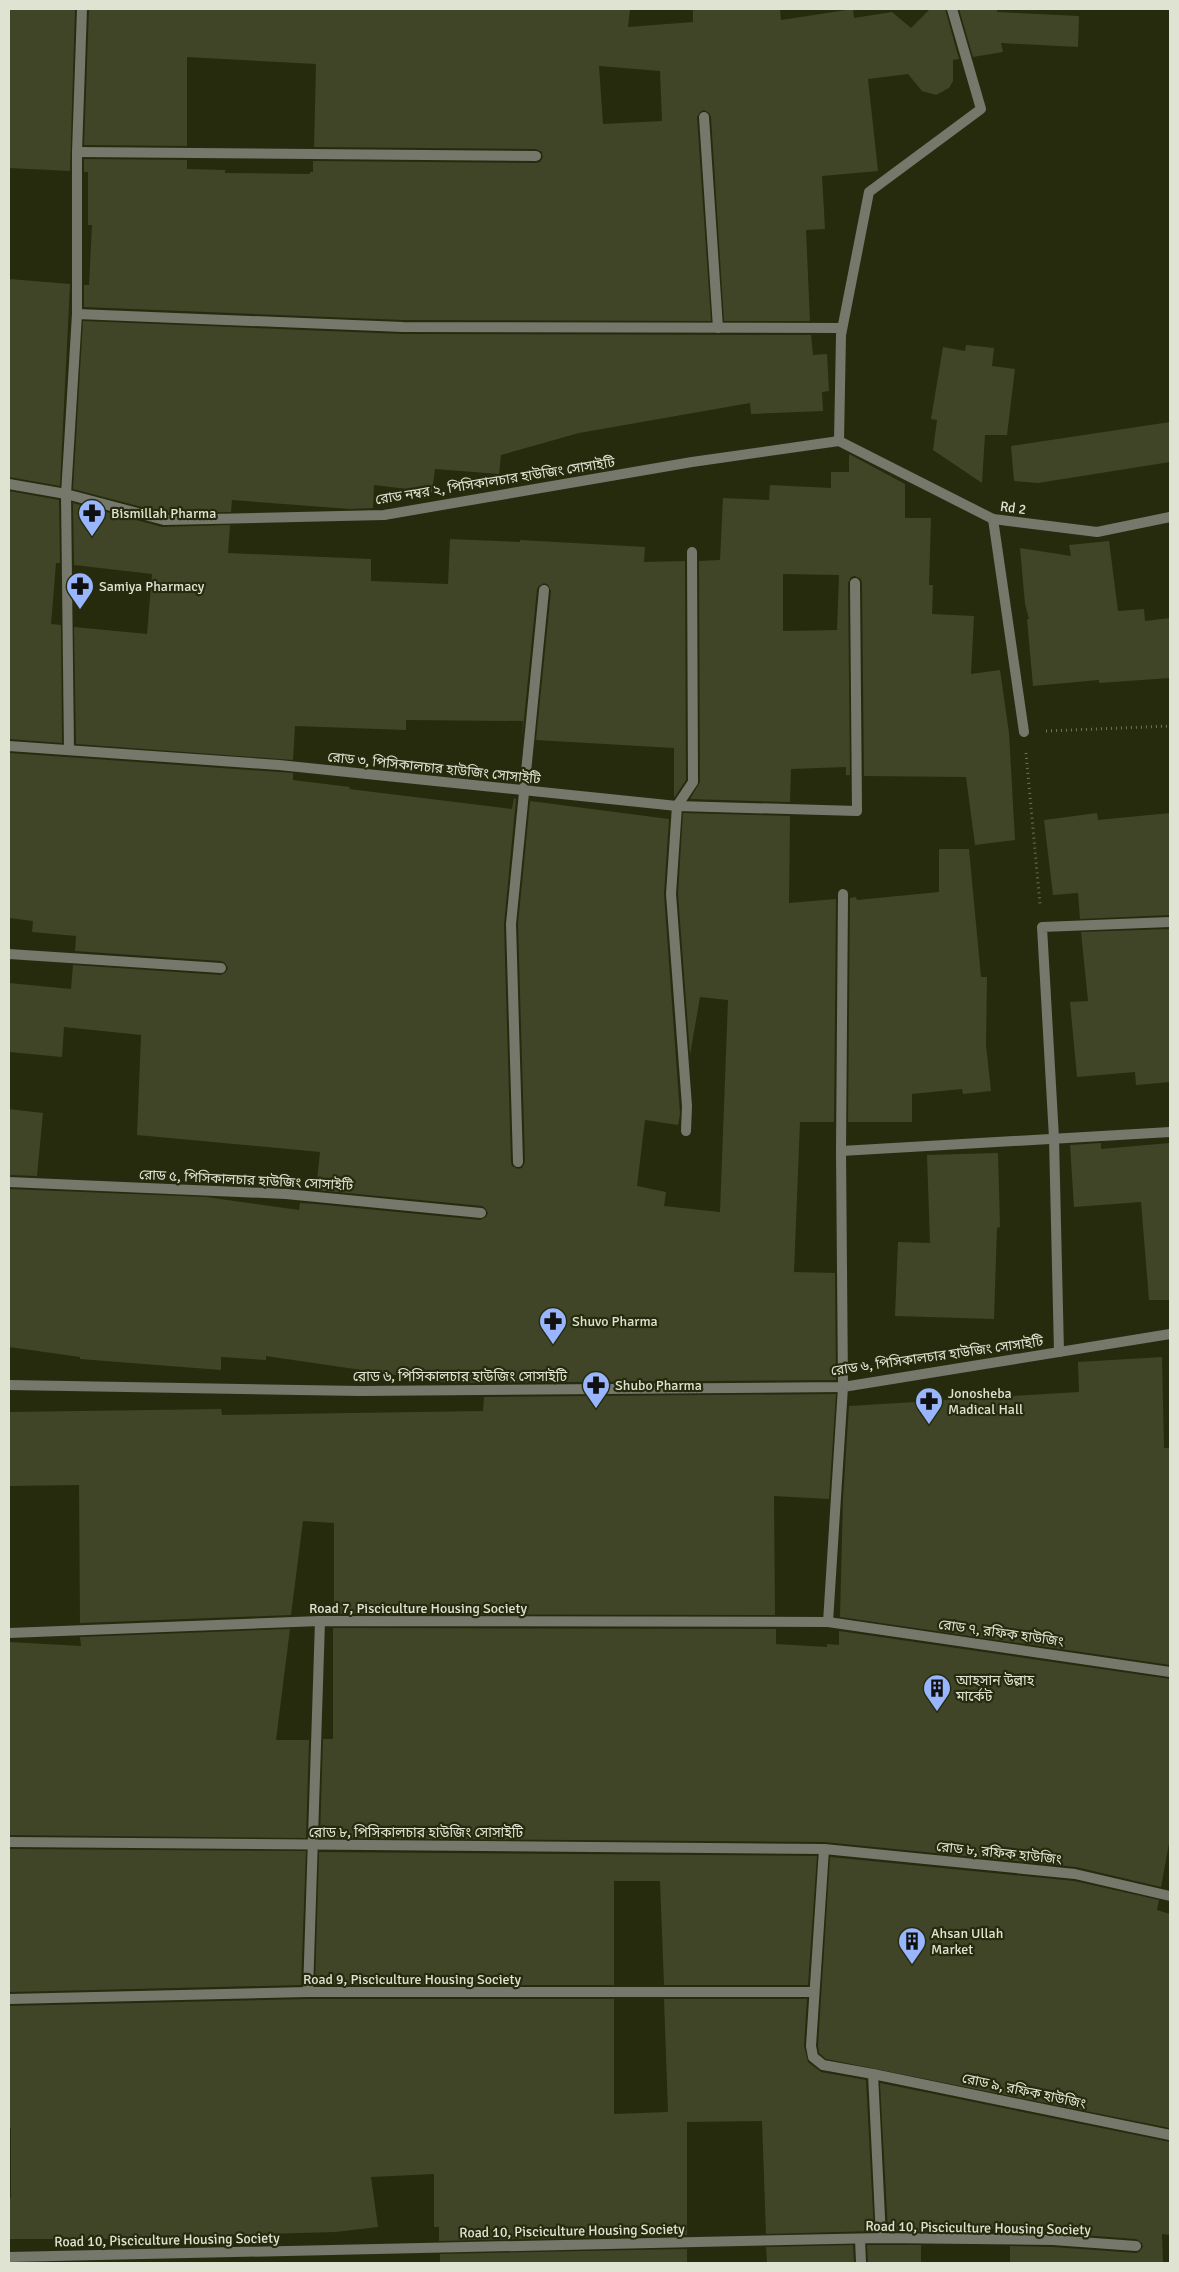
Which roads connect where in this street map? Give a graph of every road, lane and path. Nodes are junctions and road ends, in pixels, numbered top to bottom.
1 (82, 9) edge
2 (952, 9) edge
3 (704, 117) dead end
4 (77, 152) junction
5 (536, 156) dead end
6 (77, 314) junction
7 (718, 328) junction
8 (842, 328) junction
9 (839, 441) junction
10 (9, 484) edge
11 (66, 494) junction
12 (1170, 516) edge
13 (993, 519) junction
14 (692, 552) dead end
15 (855, 584) dead end
16 (544, 590) dead end
17 (1170, 726) edge
18 (1024, 732) junction
19 (9, 746) edge
20 (69, 750) junction
21 (525, 791) junction
22 (677, 806) junction
23 (843, 894) dead end
24 (1170, 922) edge
25 (1042, 927) junction
26 (9, 954) edge
27 (221, 968) dead end
28 (686, 1131) dead end
29 (1170, 1132) edge
30 (1054, 1138) junction
31 (841, 1151) junction
32 (518, 1162) dead end
33 (9, 1182) edge
34 (481, 1212) dead end
35 (1170, 1334) edge
36 (1059, 1352) junction
37 (9, 1384) edge
38 (844, 1387) junction
39 (320, 1621) junction
40 (828, 1622) junction
41 (9, 1633) edge
42 (1170, 1672) edge
43 (9, 1842) edge
44 (313, 1845) junction
45 (824, 1848) junction
46 (1170, 1896) edge
47 (308, 1992) junction
48 (814, 1992) junction
49 (9, 1999) edge
50 (873, 2074) junction
51 (1170, 2135) edge
52 (880, 2238) junction
53 (860, 2239) junction
54 (1136, 2246) dead end
55 (9, 2257) edge
56 (861, 2263) edge

1 - 4 street
2 - 8 street
3 - 7 street
4 - 5 street
4 - 6 street
6 - 7 street
6 - 11 street
7 - 8 street
8 - 9 street
9 - 11 street, রোড নম্বর ২, পিসিকালচার হাউজিং সোসাইটি
9 - 13 street, Rd 2
10 - 11 street, রোড নম্বর ২, পিসিকালচার হাউজিং সোসাইটি
11 - 20 street
12 - 13 street, Rd 2
13 - 18 street
14 - 22 street
15 - 22 street, রোড ৩, পিসিকালচার হাউজিং সোসাইটি
16 - 21 street
17 - 18 path
18 - 25 path
19 - 20 street, রোড ৩, পিসিকালচার হাউজিং সোসাইটি
20 - 21 street, রোড ৩, পিসিকালচার হাউজিং সোসাইটি
21 - 22 street, রোড ৩, পিসিকালচার হাউজিং সোসাইটি
21 - 32 street
22 - 28 street
23 - 31 street
24 - 25 street
25 - 30 street
26 - 27 street
29 - 30 street
30 - 31 street
30 - 36 street
31 - 38 street
33 - 34 street, রোড ৫, পিসিকালচার হাউজিং সোসাইটি
35 - 36 street, রোড ৬, পিসিকালচার হাউজিং সোসাইটি
36 - 38 street, রোড ৬, পিসিকালচার হাউজিং সোসাইটি
37 - 38 street, রোড ৬, পিসিকালচার হাউজিং সোসাইটি
38 - 40 street
39 - 40 street, Road 7, Pisciculture Housing Society
39 - 41 street, Road 7, Pisciculture Housing Society
39 - 44 street
40 - 42 street, রোড ৭, রফিক হাউজিং
43 - 44 street, রোড ৮, পিসিকালচার হাউজিং সোসাইটি
44 - 45 street, রোড ৮, পিসিকালচার হাউজিং সোসাইটি
44 - 47 street
45 - 46 street, রোড ৮, রফিক হাউজিং
45 - 48 street
47 - 48 street, Road 9, Pisciculture Housing Society
47 - 49 street, Road 9, Pisciculture Housing Society
48 - 50 street, রোড ৯, রফিক হাউজিং
50 - 51 street, রোড ৯, রফিক হাউজিং
50 - 52 street
52 - 53 street, Road 10, Pisciculture Housing Society
52 - 54 street, Road 10, Pisciculture Housing Society
53 - 55 street, Road 10, Pisciculture Housing Society
53 - 56 street

